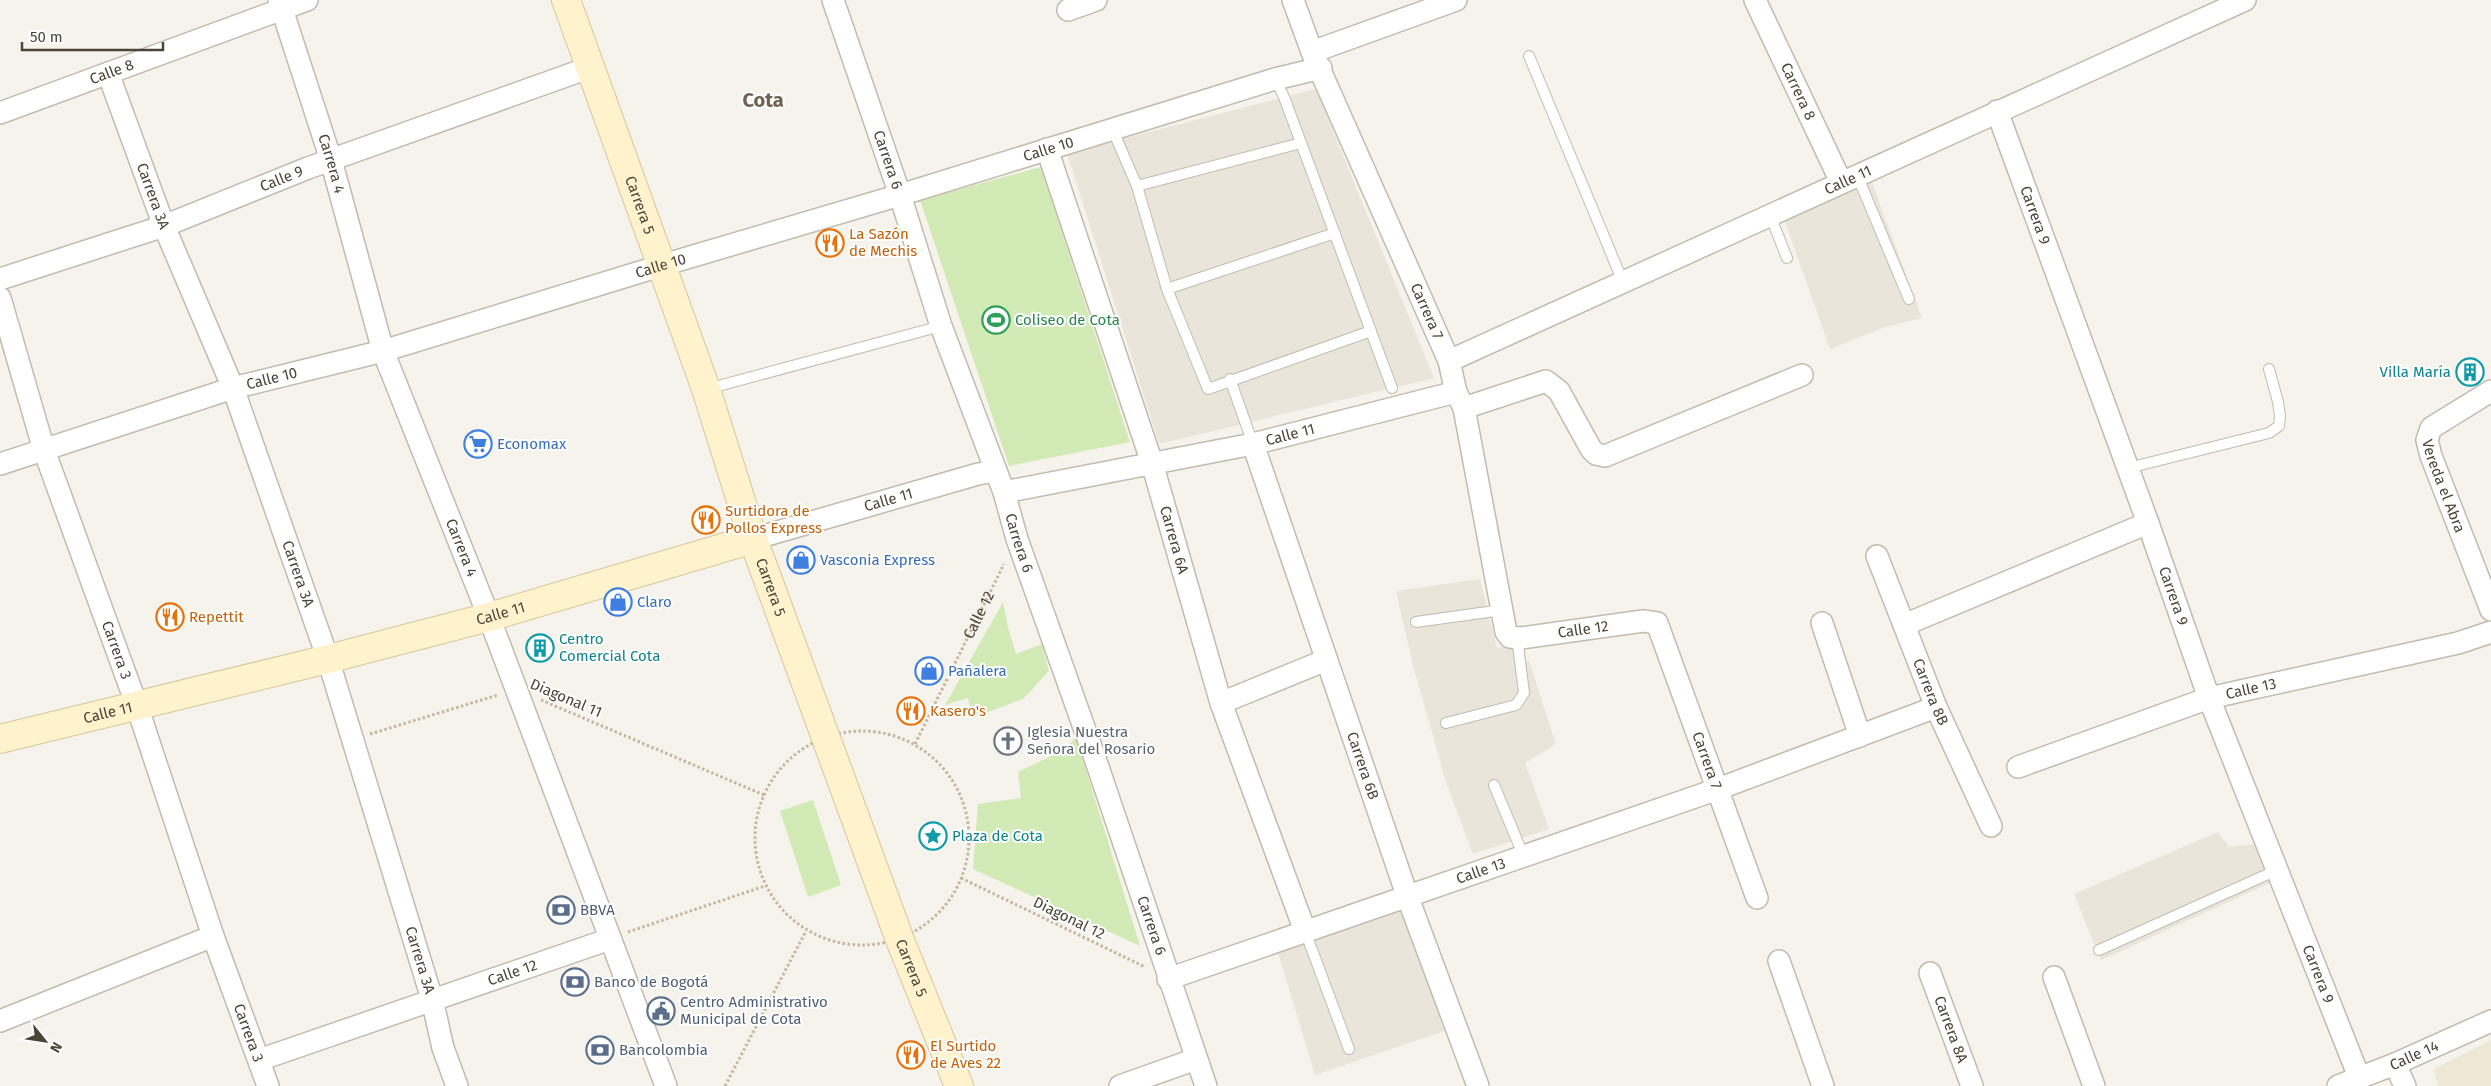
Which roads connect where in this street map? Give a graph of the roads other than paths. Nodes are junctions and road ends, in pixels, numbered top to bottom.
1 (306, 0) edge
2 (566, 0) edge
3 (833, 0) edge
4 (1096, 0) edge
5 (1293, 0) edge
6 (1456, 0) edge
7 (1755, 0) edge
8 (2246, 0) edge
9 (281, 5) edge
10 (1068, 10) dead end
11 (1529, 56) dead end
12 (1316, 60) junction
13 (591, 68) junction
14 (108, 73) junction
15 (1275, 79) junction
16 (1997, 111) junction
17 (0, 113) edge
18 (1116, 128) junction
19 (1301, 143) junction
20 (1047, 149) junction
21 (331, 160) junction
22 (1849, 178) junction
23 (1137, 186) junction
24 (900, 195) junction
25 (1770, 215) junction
26 (164, 226) junction
27 (1335, 233) junction
28 (1787, 258) dead end
29 (663, 265) junction
30 (0, 278) edge
31 (1623, 282) junction
32 (1167, 289) junction
33 (0, 298) edge
34 (1908, 299) dead end
35 (941, 326) junction
36 (1371, 331) junction
37 (383, 351) junction
38 (1450, 362) junction
39 (2269, 369) dead end
40 (1802, 375) dead end
41 (1230, 380) junction
42 (233, 388) junction
43 (1392, 388) dead end
44 (706, 389) junction
45 (2491, 392) edge
46 (1460, 400) junction
47 (1253, 444) junction
48 (44, 450) junction
49 (1152, 463) junction
50 (0, 464) edge
51 (2128, 468) junction
52 (996, 471) junction
53 (1004, 492) junction
54 (2148, 523) junction
55 (753, 539) junction
56 (1877, 556) dead end
57 (1502, 610) junction
58 (2491, 610) edge
59 (489, 617) junction
60 (1416, 622) dead end
61 (1657, 623) joint
62 (1822, 623) dead end
63 (1904, 624) junction
64 (2491, 632) edge
65 (1513, 637) junction
66 (328, 659) junction
67 (1326, 660) junction
68 (2210, 698) junction
69 (1221, 703) junction
70 (137, 706) junction
71 (1936, 707) junction
72 (1446, 723) dead end
73 (1860, 736) junction
74 (0, 739) edge
75 (2018, 767) dead end
76 (1494, 785) dead end
77 (1718, 789) junction
78 (1991, 826) dead end
79 (1524, 857) junction
80 (2278, 870) junction
81 (1408, 898) junction
82 (1756, 898) dead end
83 (1305, 931) junction
84 (213, 936) junction
85 (610, 939) junction
86 (2099, 950) dead end
87 (1779, 961) dead end
88 (1930, 973) dead end
89 (2054, 977) dead end
90 (1168, 978) junction
91 (432, 999) junction
92 (0, 1021) edge
93 (2491, 1021) edge
94 (1349, 1049) dead end
95 (1196, 1059) junction
96 (259, 1060) junction
97 (2395, 1064) junction
98 (2359, 1077) junction
99 (263, 1084) edge
100 (457, 1086) edge
101 (666, 1086) edge
102 (958, 1086) edge
103 (1120, 1086) edge
104 (1206, 1086) edge
105 (1478, 1086) edge
106 (1823, 1086) edge
107 (1972, 1086) edge
108 (2094, 1086) edge
109 (2338, 1086) edge
110 (2405, 1086) edge

1 - 9 street, Calle 8
2 - 13 main road, Carrera 5
3 - 24 street, Carrera 6
4 - 10 street
5 - 12 street, Carrera 7
6 - 12 street, Calle 10
7 - 22 street, Carrera 8
8 - 16 street, Calle 11
9 - 14 street, Calle 8
9 - 21 street, Carrera 4
11 - 31 lane
12 - 15 street, Calle 10
12 - 38 street, Carrera 7
13 - 21 street, Calle 9
13 - 29 main road, Carrera 5
14 - 17 street, Calle 8
14 - 26 street, Carrera 3A
15 - 18 street, Calle 10
15 - 19 lane
16 - 22 street, Calle 11
16 - 51 street, Carrera 9
18 - 20 street, Calle 10
18 - 23 lane
19 - 23 lane
19 - 27 lane
20 - 24 street, Calle 10
20 - 49 street, Carrera 6A
21 - 26 street, Calle 9
21 - 37 street, Carrera 4
22 - 25 street, Calle 11
22 - 34 lane
23 - 32 lane
24 - 29 street, Calle 10
24 - 35 street, Carrera 6
25 - 28 lane
25 - 31 street, Calle 11
26 - 30 street, Calle 9
26 - 42 street, Carrera 3A
27 - 32 lane
27 - 36 lane
29 - 37 street, Calle 10
29 - 44 main road, Carrera 5
31 - 38 street, Calle 11
32 - 41 lane
33 - 48 street, Carrera 3
35 - 44 lane
35 - 52 street, Carrera 6
36 - 41 lane
36 - 43 lane
37 - 42 street, Calle 10
37 - 59 street, Carrera 4
38 - 46 street, Carrera 7
39 - 51 lane
40 - 46 street, Calle 11
41 - 47 lane
42 - 48 street, Calle 10
42 - 66 street, Carrera 3A
44 - 55 main road, Carrera 5
45 - 58 street, Vereda el Abra
46 - 47 street, Calle 11
46 - 57 street, Carrera 7
47 - 49 street, Calle 11
47 - 67 street, Carrera 6B
48 - 50 street, Calle 10
48 - 70 street, Carrera 3
49 - 53 street, Calle 11
49 - 69 street, Carrera 6A
51 - 54 street, Carrera 9
52 - 53 street, Carrera 6
52 - 55 street, Calle 11
53 - 90 street, Carrera 6
54 - 63 street
54 - 68 street, Carrera 9
55 - 59 main road, Calle 11
55 - 102 main road, Carrera 5
56 - 63 street, Carrera 8B
57 - 60 lane
57 - 65 street, Carrera 7
59 - 66 main road, Calle 11
59 - 85 street, Carrera 4
61 - 65 street, Calle 12
61 - 77 street, Carrera 7
62 - 73 street
63 - 71 street, Carrera 8B
64 - 68 street, Calle 13
65 - 72 lane
66 - 70 main road, Calle 11
66 - 91 street, Carrera 3A
67 - 69 street
67 - 81 street, Carrera 6B
68 - 75 street, Calle 13
68 - 80 street, Carrera 9
69 - 83 street, Carrera 6A
70 - 74 main road, Calle 11
70 - 84 street, Carrera 3
71 - 73 street, Calle 13
71 - 78 street, Carrera 8B
73 - 77 street, Calle 13
76 - 79 lane
77 - 79 street, Calle 13
77 - 82 street, Carrera 7
79 - 81 street, Calle 13
80 - 86 lane
80 - 98 street, Carrera 9
81 - 83 street, Calle 13
81 - 105 street, Carrera 6B
83 - 90 street, Calle 13
83 - 94 lane
84 - 92 street
84 - 96 street, Carrera 3
85 - 91 street, Calle 12
85 - 101 street, Carrera 4
87 - 106 street
88 - 107 street, Carrera 8A
89 - 108 street
90 - 95 street, Carrera 6
91 - 96 street, Calle 12
91 - 100 street, Carrera 3A
93 - 97 street, Calle 14
95 - 103 street
95 - 104 street, Carrera 6
96 - 99 street, Carrera 3
97 - 98 street, Calle 14
97 - 110 street
98 - 109 street, Calle 14

